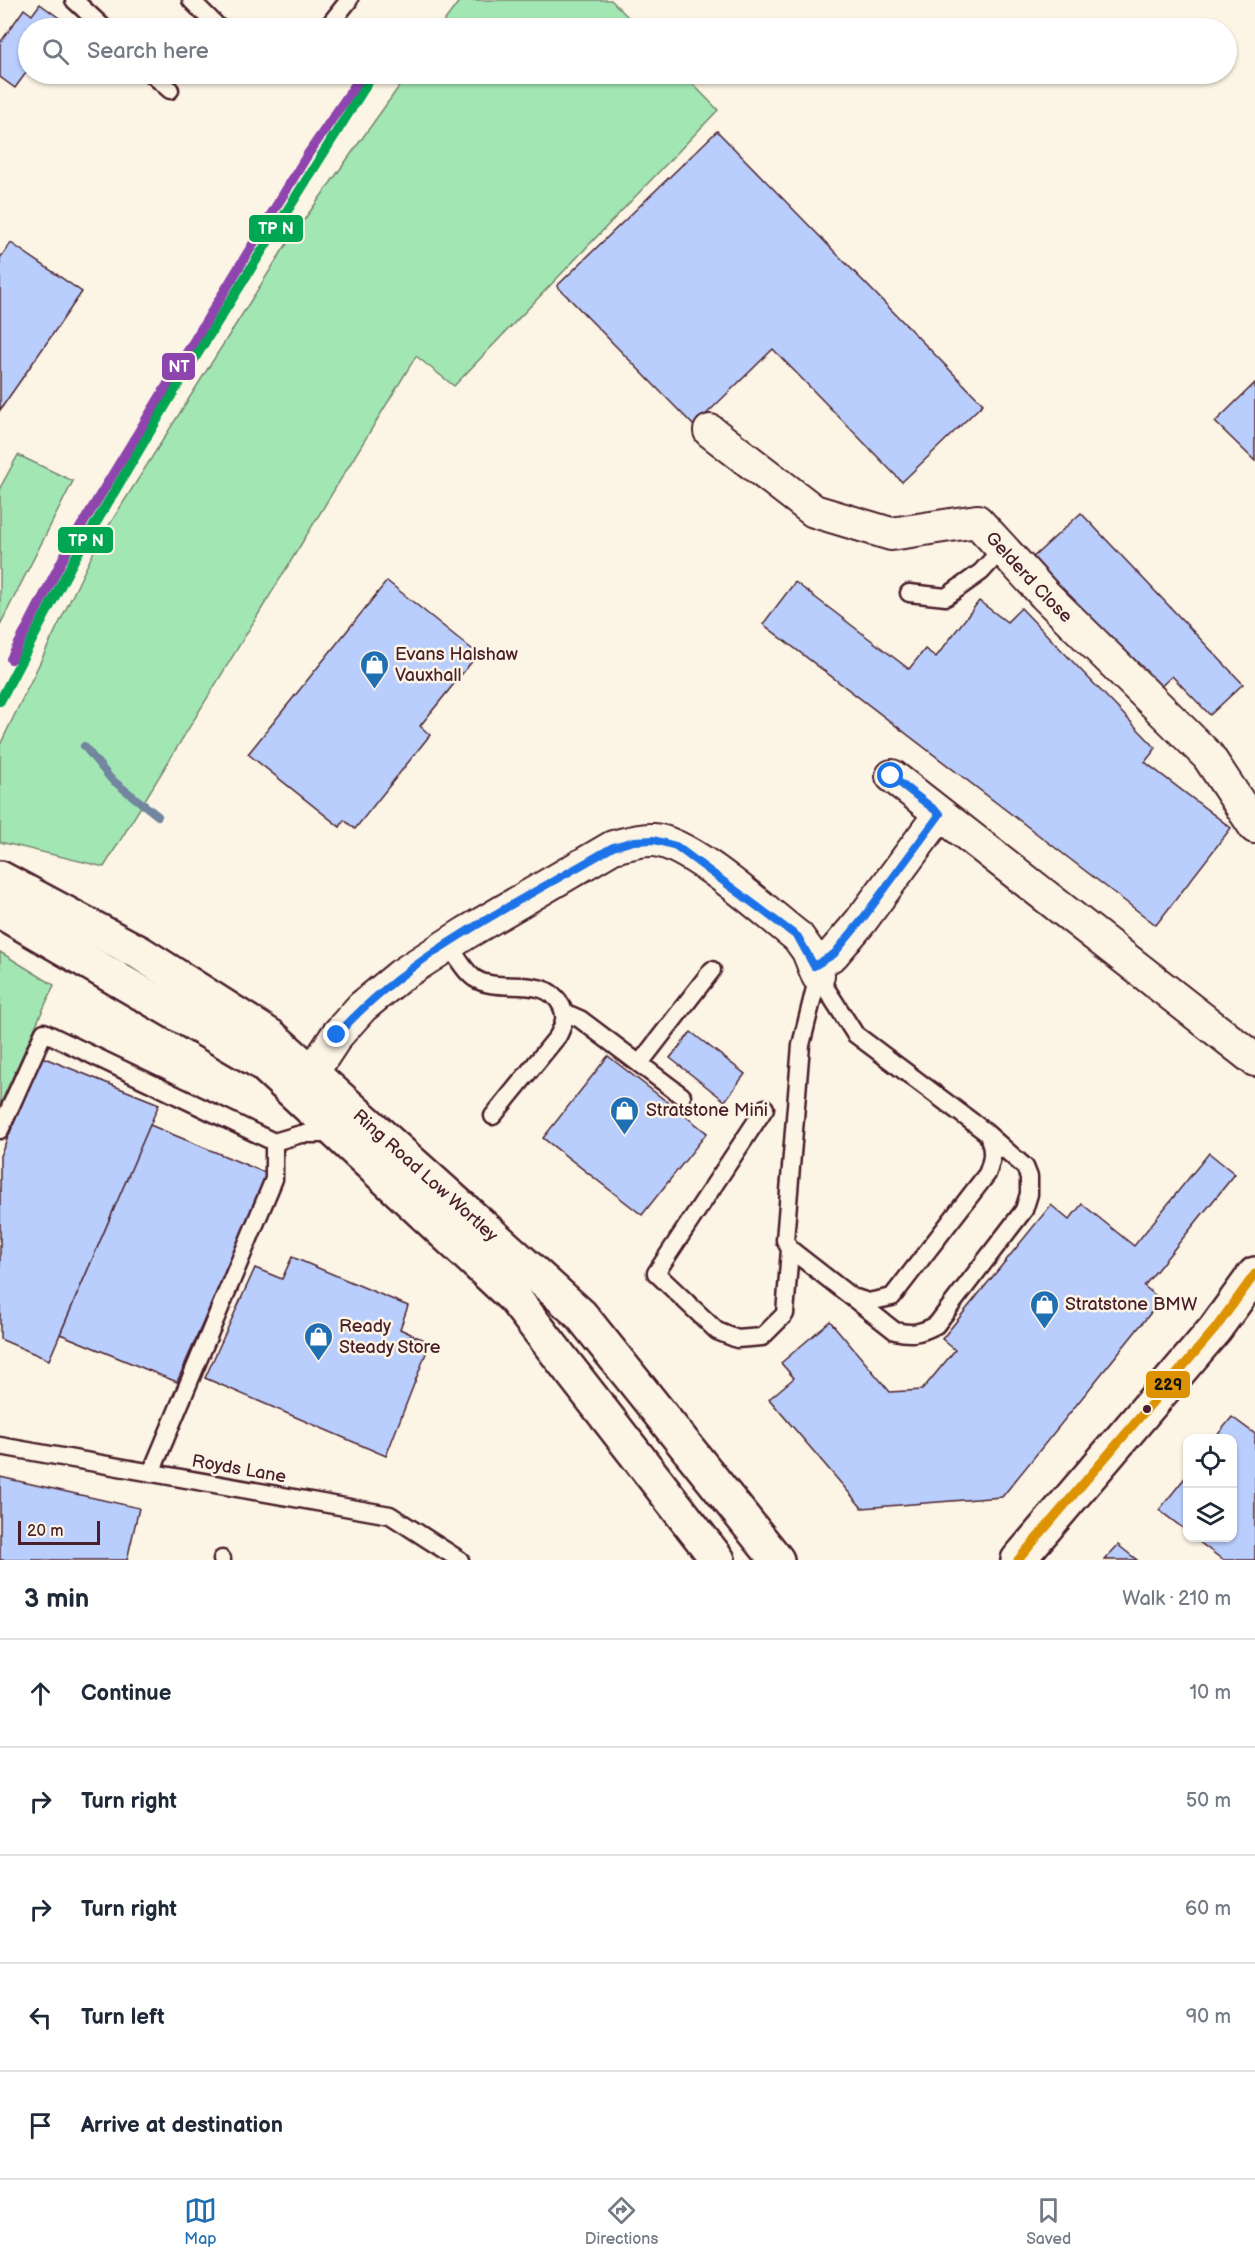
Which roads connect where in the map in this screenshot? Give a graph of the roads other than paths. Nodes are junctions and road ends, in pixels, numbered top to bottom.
1 (74, 0) edge
2 (191, 0) edge
3 (349, 0) edge
4 (93, 18) edge
5 (209, 18) edge
6 (335, 18) edge
7 (163, 84) edge
8 (170, 90) dead end
9 (710, 431) dead end
10 (1002, 549) junction
11 (909, 593) dead end
12 (891, 776) dead end
13 (940, 814) junction
14 (1255, 827) edge
15 (0, 878) edge
16 (0, 911) edge
17 (449, 944) junction
18 (712, 970) dead end
19 (816, 971) junction
20 (564, 1012) junction
21 (1255, 1060) edge
22 (640, 1064) junction
23 (312, 1073) junction
24 (682, 1096) dead end
25 (765, 1108) dead end
26 (493, 1116) dead end
27 (0, 1130) edge
28 (337, 1134) junction
29 (988, 1135) junction
30 (274, 1142) junction
31 (790, 1248) junction
32 (1255, 1274) edge
33 (851, 1296) junction
34 (0, 1446) edge
35 (150, 1473) junction
36 (460, 1560) edge
37 (718, 1560) edge
38 (777, 1560) edge
39 (1018, 1560) edge

1 - 4 lane
2 - 5 lane
3 - 6 lane
7 - 8 lane
9 - 10 street, Gelderd Close
10 - 11 lane
10 - 14 street, Gelderd Close
12 - 13 street
13 - 19 street
13 - 21 street
15 - 23 main road, Ring Road Low Wortley
16 - 28 main road, Ring Road Low Wortley
17 - 19 street
17 - 20 lane
17 - 23 street
18 - 22 lane
19 - 29 lane
19 - 31 lane
20 - 22 lane
20 - 26 lane
22 - 24 lane
23 - 38 main road, Ring Road Low Wortley
25 - 31 lane
27 - 30 lane
28 - 30 lane
28 - 37 main road, Ring Road Low Wortley
29 - 33 lane
29 - 33 lane
30 - 35 lane
31 - 33 lane
32 - 39 main road
34 - 35 lane, Royds Lane
35 - 36 lane, Royds Lane

